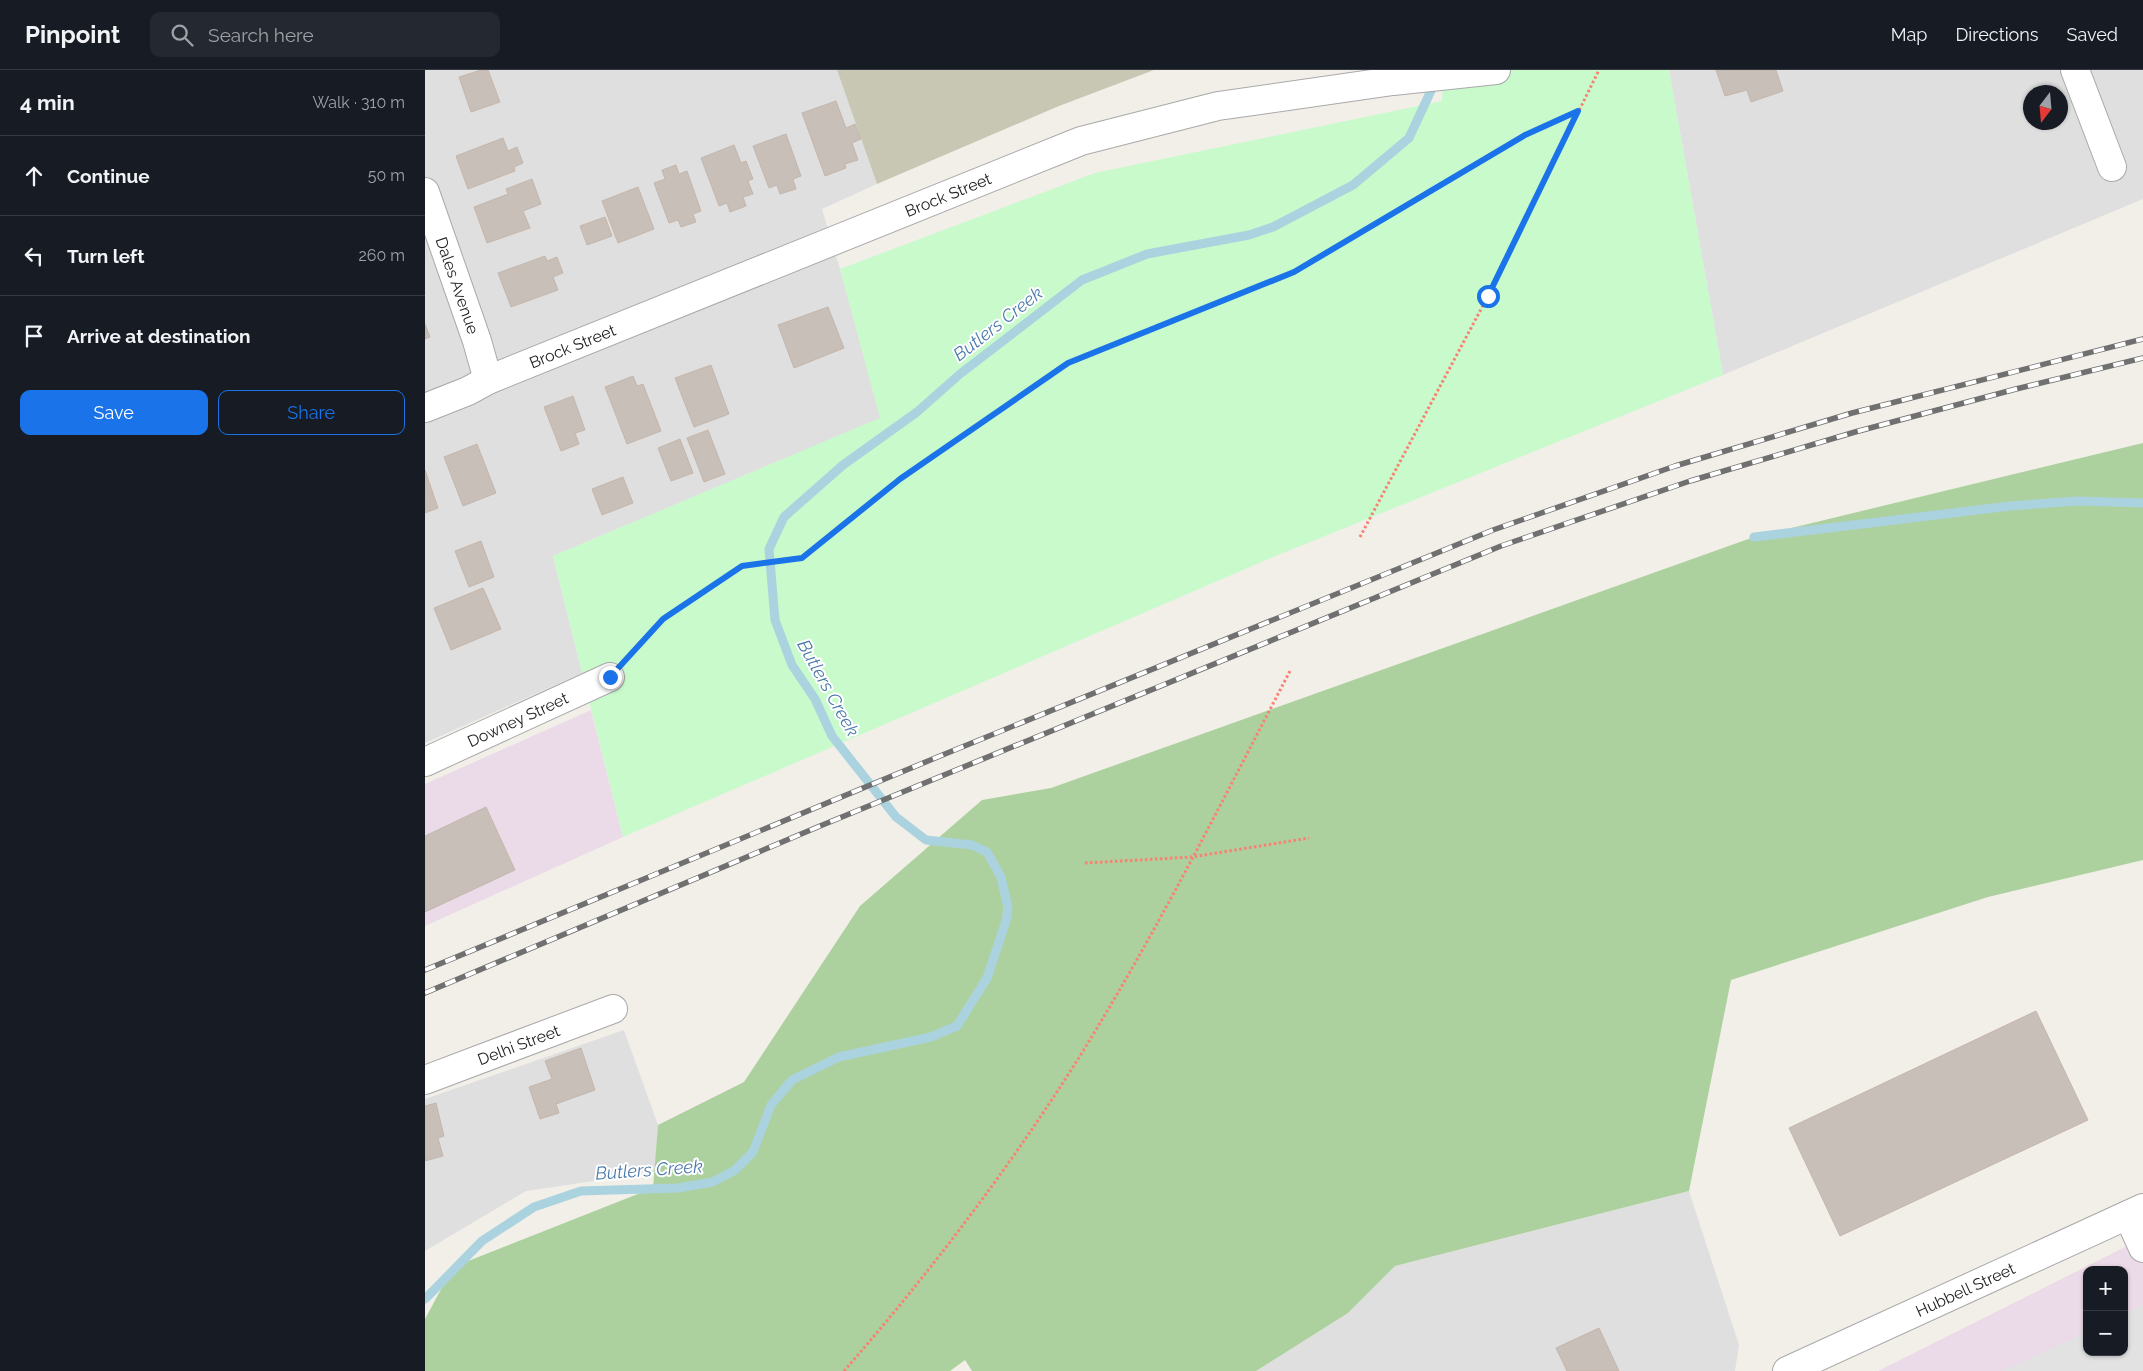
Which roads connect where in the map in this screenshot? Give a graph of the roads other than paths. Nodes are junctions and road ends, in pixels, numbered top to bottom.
1 (2075, 70) edge
2 (1485, 72) edge
3 (2112, 167) dead end
4 (425, 192) edge
5 (488, 380) junction
6 (425, 408) edge
7 (610, 677) road end
8 (425, 762) edge
9 (613, 1008) dead end
10 (425, 1080) edge
11 (2135, 1211) edge
12 (2143, 1248) edge
13 (1804, 1368) edge

1 - 3 street
2 - 5 street, Brock Street
4 - 5 street, Dales Avenue
5 - 6 street, Brock Street
7 - 8 street, Downey Street
9 - 10 street, Delhi Street
11 - 12 street
11 - 13 street, Hubbell Street

